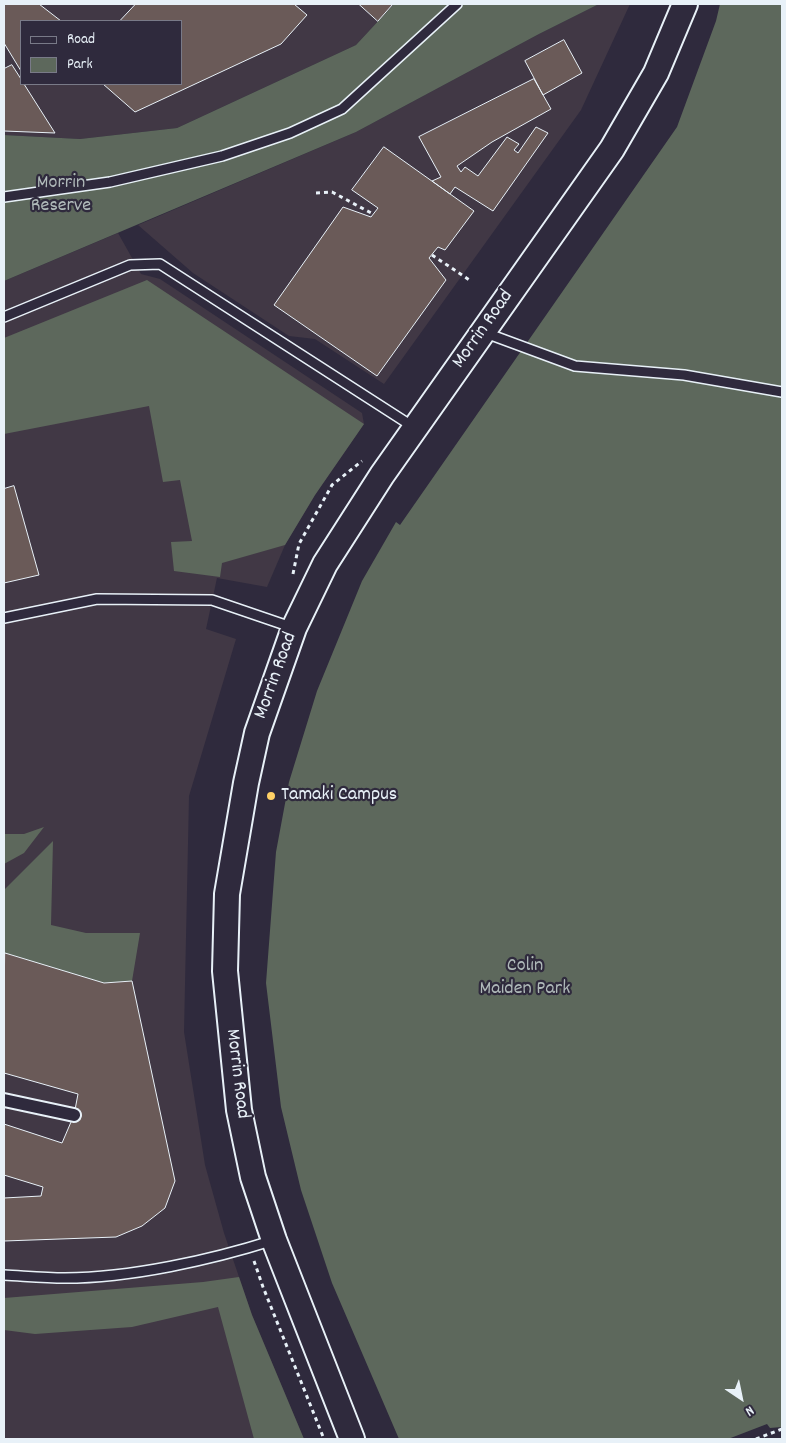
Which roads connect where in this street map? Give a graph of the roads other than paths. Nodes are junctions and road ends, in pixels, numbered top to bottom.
1 (457, 4) edge
2 (685, 4) edge
3 (4, 197) edge
4 (4, 316) edge
5 (483, 332) junction
6 (782, 392) edge
7 (415, 428) junction
8 (4, 618) edge
9 (294, 628) junction
10 (4, 1100) edge
11 (74, 1115) dead end
12 (274, 1240) junction
13 (4, 1275) edge
14 (352, 1439) edge

1 - 3 lane
2 - 5 main road, Morrin Road
4 - 7 lane
5 - 6 lane
5 - 7 main road, Morrin Road
7 - 9 main road, Morrin Road
8 - 9 lane
9 - 12 main road, Morrin Road
10 - 11 street
12 - 13 lane
12 - 14 main road, Morrin Road

